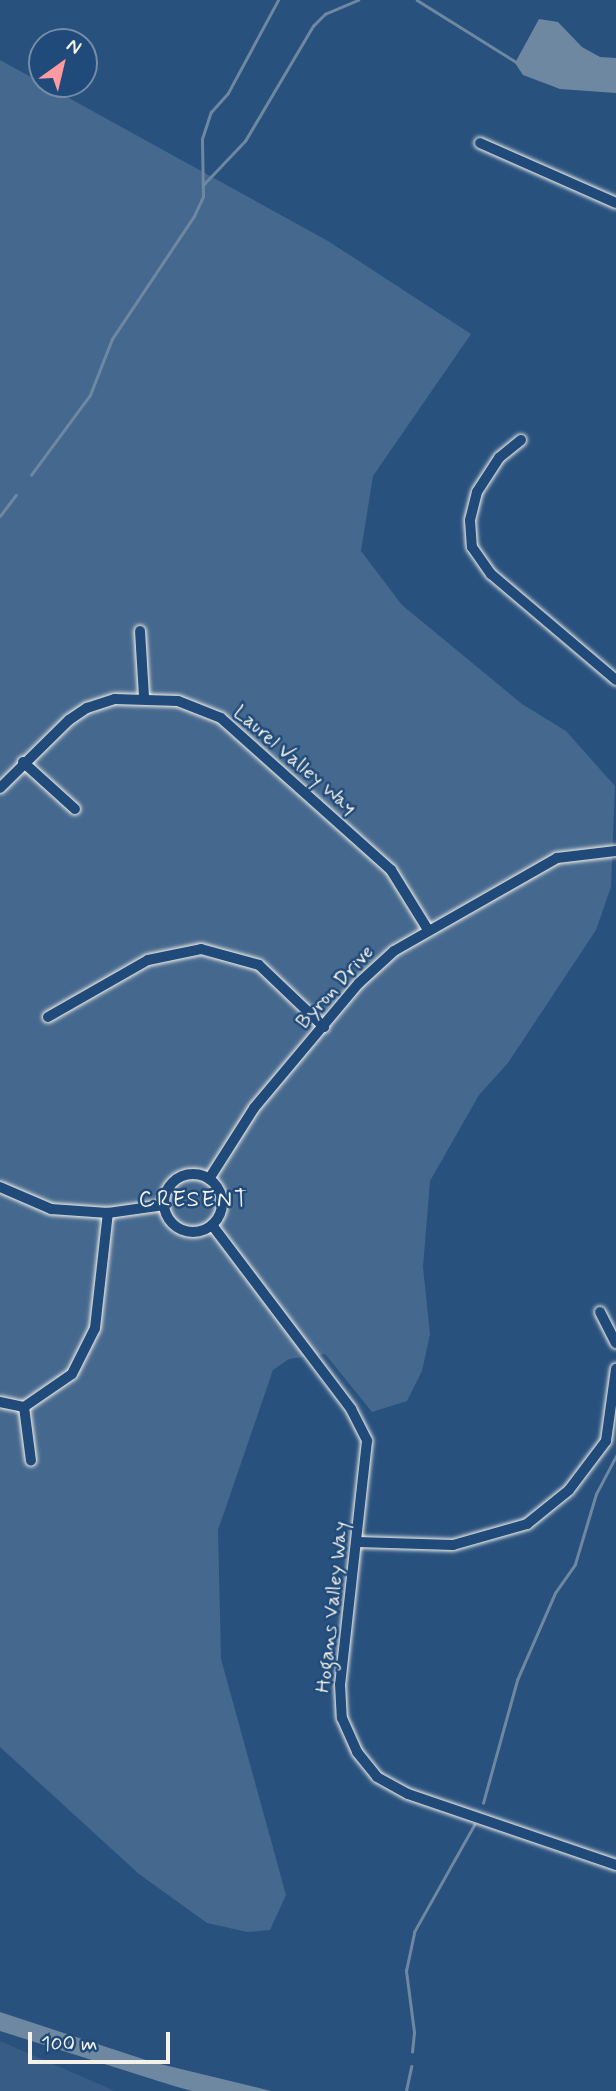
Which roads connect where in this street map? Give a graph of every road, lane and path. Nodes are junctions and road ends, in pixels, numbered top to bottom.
1 (480, 143) dead end
2 (616, 203) edge
3 (521, 440) dead end
4 (140, 631) dead end
5 (616, 680) edge
6 (144, 697) junction
7 (23, 762) junction
8 (0, 788) edge
9 (75, 809) dead end
10 (616, 851) edge
11 (427, 928) junction
12 (48, 1017) dead end
13 (324, 1027) junction
14 (209, 1180) junction
15 (0, 1187) edge
16 (164, 1205) junction
17 (108, 1213) junction
18 (212, 1225) junction
19 (600, 1312) dead end
20 (616, 1343) edge
21 (616, 1369) edge
22 (0, 1402) edge
23 (24, 1407) junction
24 (31, 1461) dead end
25 (358, 1542) junction
26 (616, 1865) edge

1 - 2 street
3 - 5 street
4 - 6 street
6 - 7 street, Laurel Valley Way
6 - 11 street, Laurel Valley Way
7 - 8 street, Laurel Valley Way
7 - 9 street
10 - 11 street, Byron Drive
11 - 13 street, Byron Drive
12 - 13 street
13 - 14 street, Byron Drive
14 - 16 street
14 - 18 street
15 - 17 street
16 - 17 street
16 - 18 street
17 - 23 street
18 - 25 street, Hogans Valley Way
19 - 20 street
21 - 25 street
22 - 23 street
23 - 24 street
25 - 26 street, Hogans Valley Way

